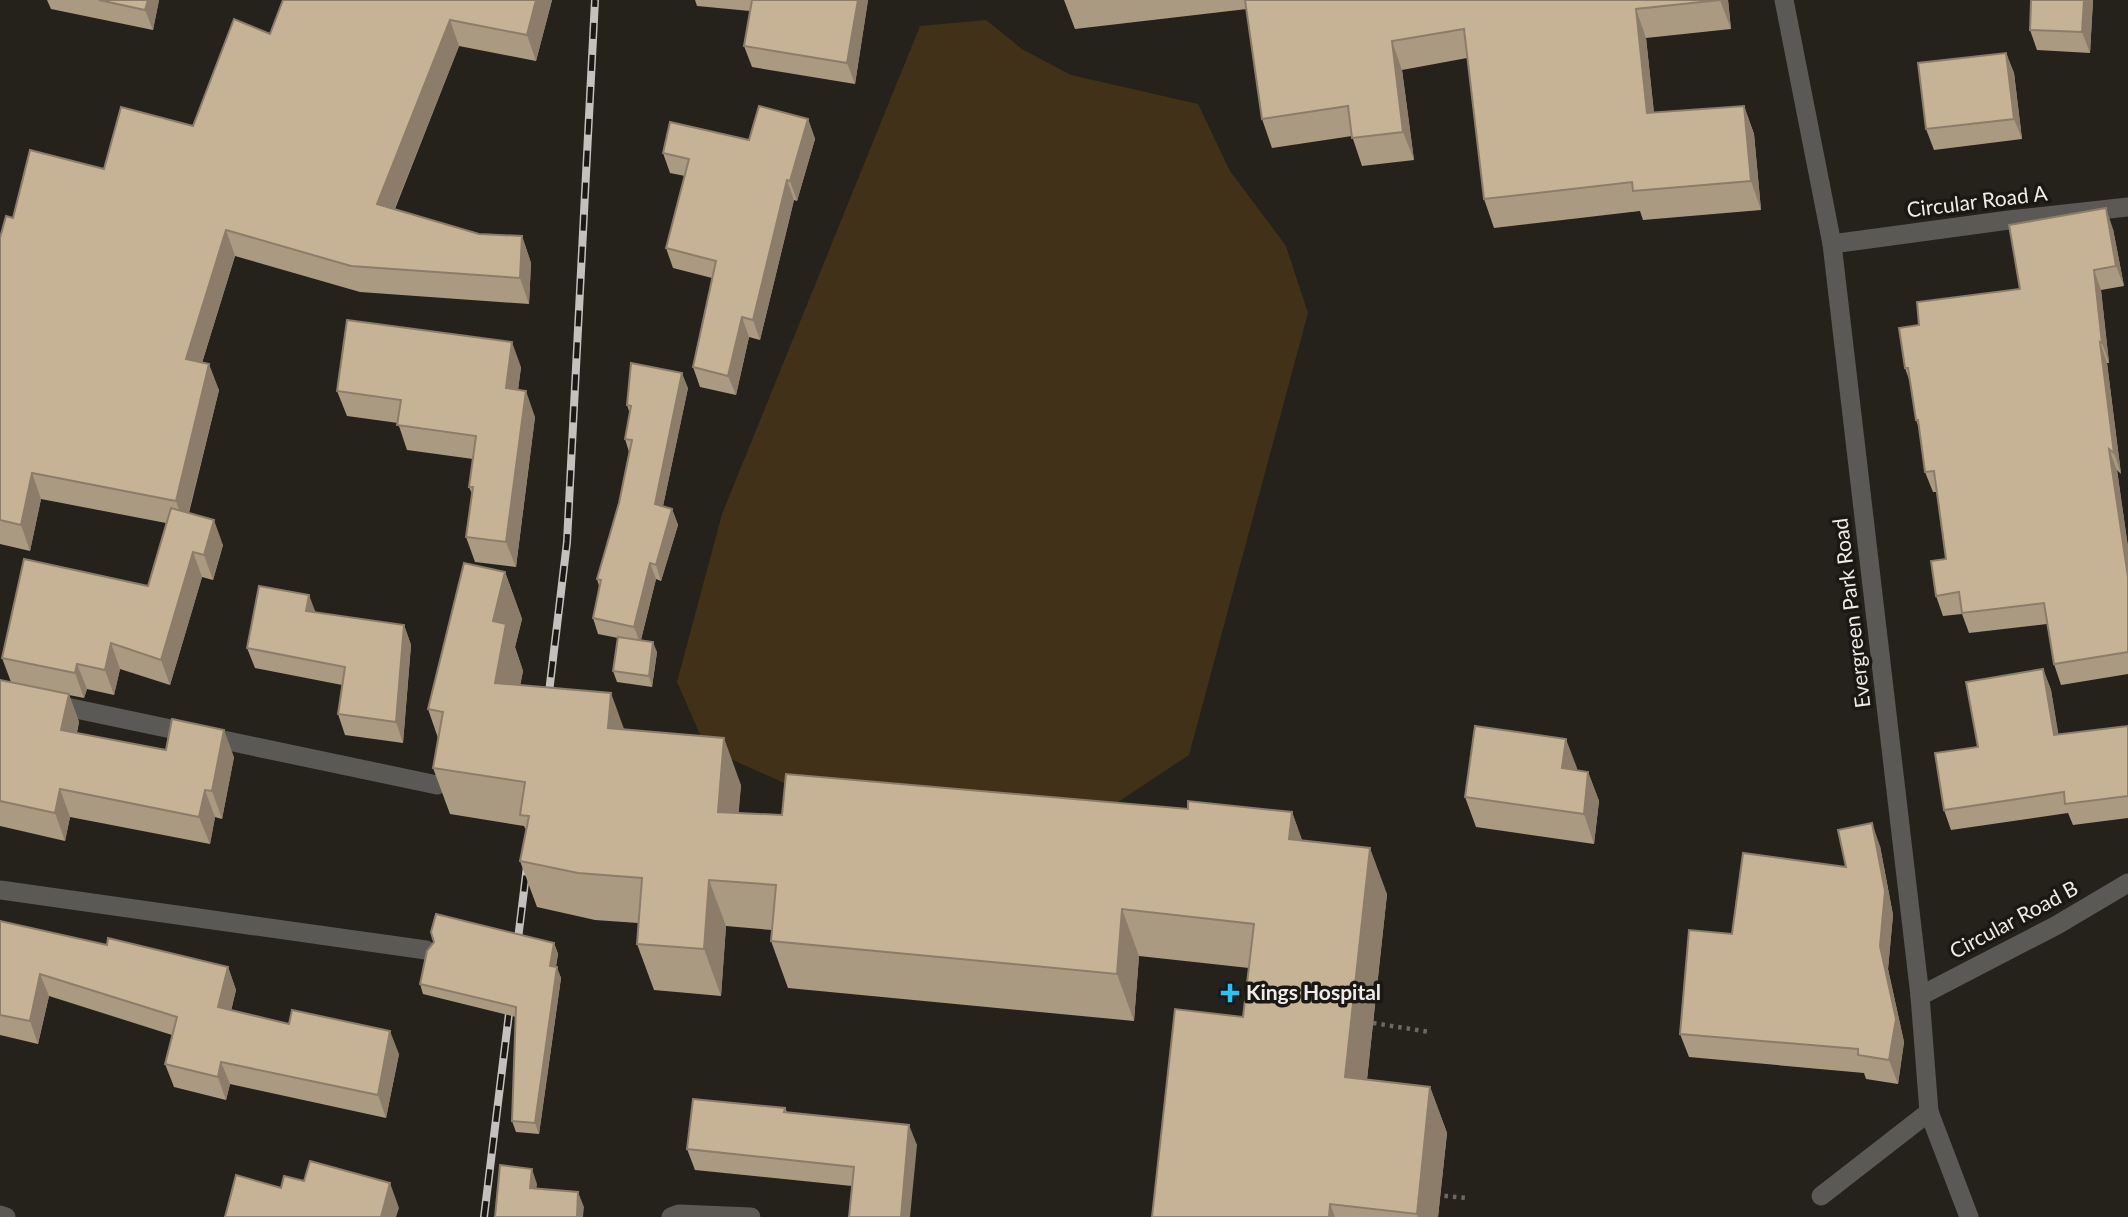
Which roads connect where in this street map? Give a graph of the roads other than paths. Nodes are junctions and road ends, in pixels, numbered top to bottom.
1 (1784, 0) edge
2 (2128, 207) edge
3 (1832, 244) junction
4 (0, 692) edge
5 (437, 786) edge
6 (2128, 883) edge
7 (0, 890) edge
8 (426, 950) edge
9 (1920, 996) junction
10 (1929, 1112) junction
11 (1821, 1196) dead end
12 (0, 1215) edge
13 (6, 1217) edge
14 (671, 1217) edge
15 (751, 1217) edge
16 (1969, 1217) edge

1 - 3 street, Evergreen Park Road
2 - 3 street, Circular Road A
3 - 9 street, Evergreen Park Road
4 - 5 street
6 - 9 street, Circular Road B
7 - 8 street
9 - 10 street, Evergreen Park Road
10 - 11 street
10 - 16 street, Evergreen Park Road
12 - 13 street
14 - 15 street

